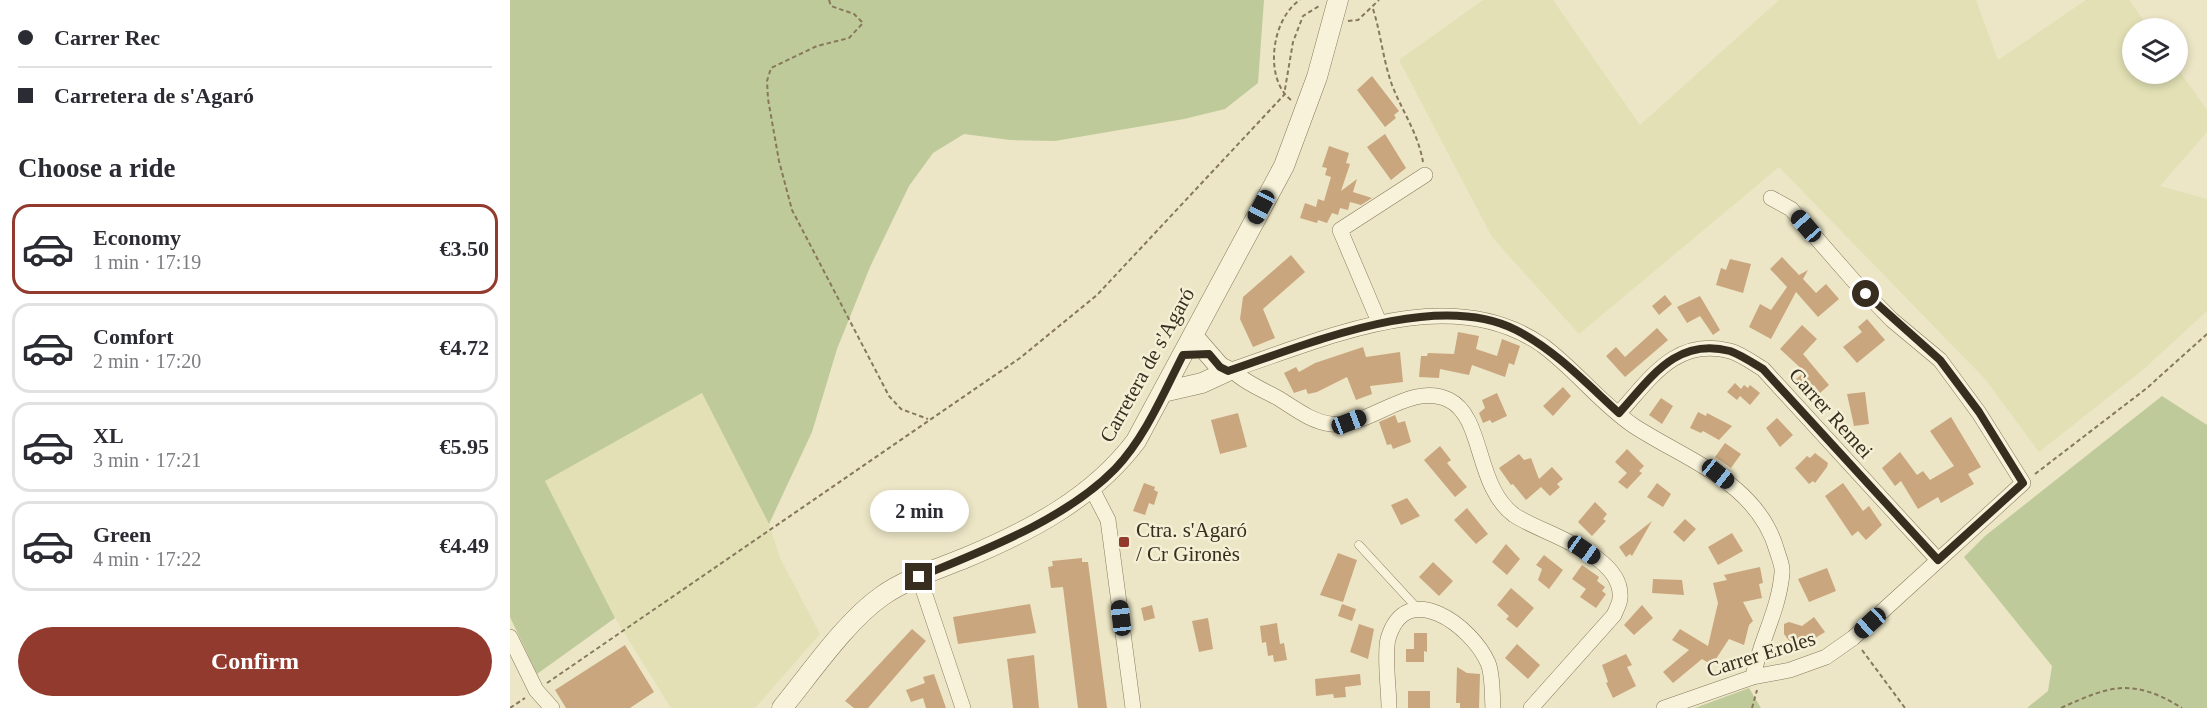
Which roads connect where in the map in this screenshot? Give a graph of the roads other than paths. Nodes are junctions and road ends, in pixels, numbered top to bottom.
1 (1332, 2) edge
2 (1425, 174) road end
3 (1771, 198) dead end
4 (1379, 322) junction
5 (1193, 336) junction
6 (1209, 354) junction
7 (1181, 358) junction
8 (1230, 370) junction
9 (1202, 383) junction
10 (1163, 392) junction
11 (1619, 413) junction
12 (1092, 489) junction
13 (1359, 545) dead end
14 (1938, 560) junction
15 (919, 577) junction
16 (1418, 609) junction
17 (510, 637) edge
18 (1753, 677) junction
19 (552, 708) edge
20 (782, 708) edge
21 (963, 708) edge
22 (1133, 708) edge
23 (1389, 708) edge
24 (1493, 708) edge
25 (1531, 708) edge
26 (1664, 708) edge

1 - 5 street, Carretera de s'Agaró
2 - 4 street
3 - 14 street, Carrer Eroles
4 - 8 street
4 - 11 street
5 - 6 street
5 - 7 street, Carretera de s'Agaró
6 - 7 street
6 - 8 street
7 - 9 street
7 - 10 street, Carretera de s'Agaró
8 - 9 street
8 - 25 street
9 - 10 street
10 - 12 street, Carretera de s'Agaró
11 - 14 street, Carrer Remei
11 - 18 street
12 - 15 street, Carretera de s'Agaró
12 - 22 street
13 - 16 lane
14 - 18 street, Carrer Eroles
15 - 20 street, Carretera de s'Agaró
15 - 21 street
16 - 23 street
16 - 24 street
17 - 19 street
18 - 26 street, Carrer Eroles

